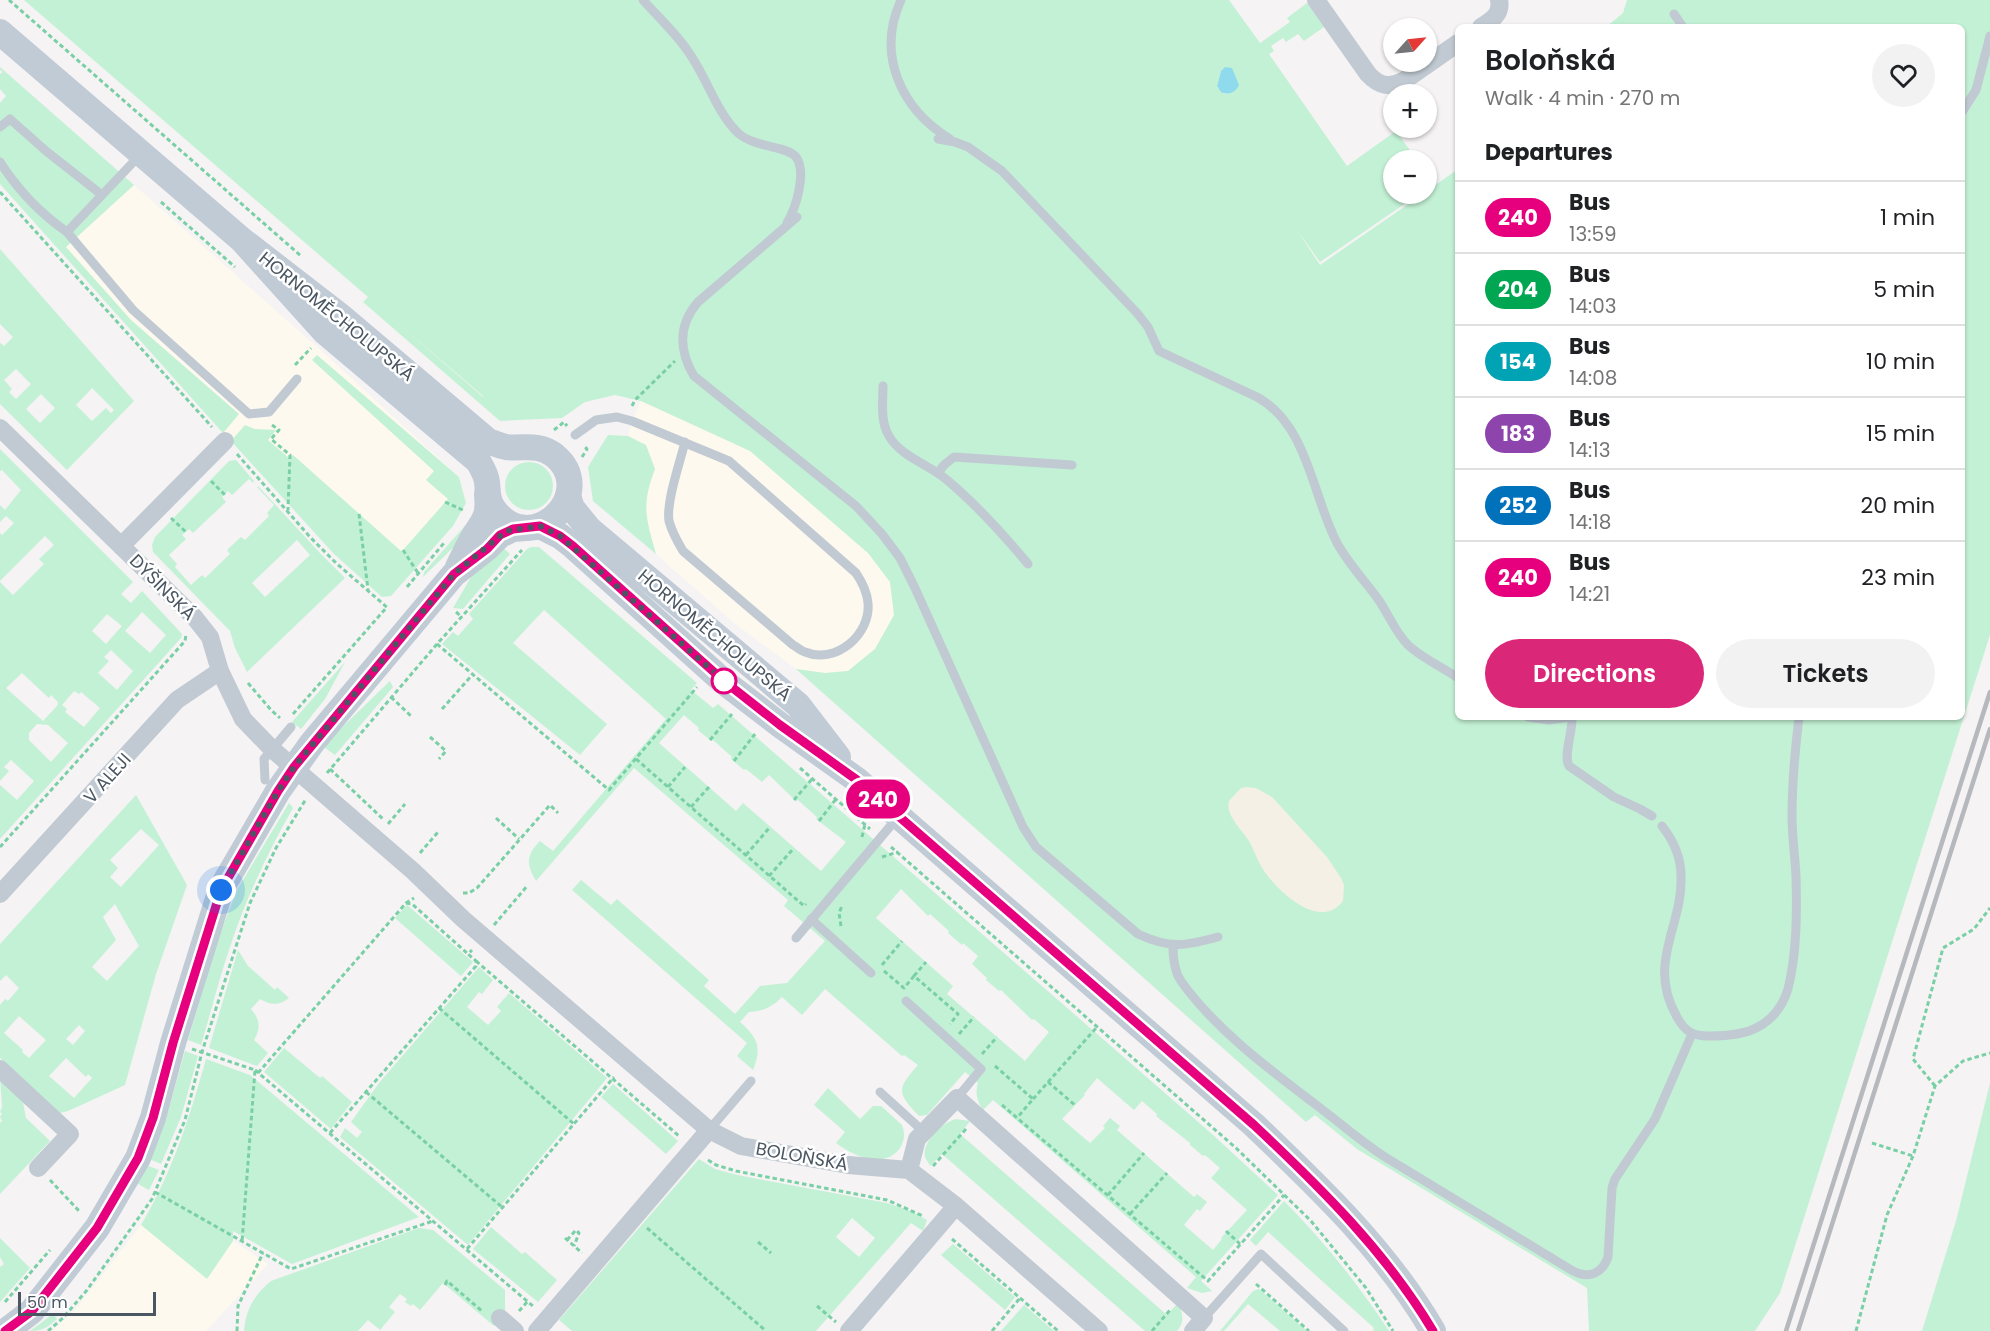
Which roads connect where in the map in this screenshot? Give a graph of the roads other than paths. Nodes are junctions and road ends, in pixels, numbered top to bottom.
1 (643, 0) edge
2 (900, 0) edge
3 (1317, 0) edge
4 (1498, 0) edge
5 (1674, 14) dead end
6 (1485, 24) edge
7 (1681, 24) edge
8 (0, 33) edge
9 (1990, 36) edge
10 (1455, 45) edge
11 (1965, 107) edge
12 (0, 127) edge
13 (938, 140) dead end
14 (955, 142) junction
15 (141, 154) junction
16 (0, 162) edge
17 (102, 195) junction
18 (797, 217) dead end
19 (782, 230) junction
20 (67, 232) junction
21 (242, 240) junction
22 (297, 379) dead end
23 (883, 386) dead end
24 (0, 428) edge
25 (575, 435) dead end
26 (225, 441) road end
27 (685, 442) junction
28 (520, 446) junction
29 (1072, 465) dead end
30 (938, 473) junction
31 (482, 495) junction
32 (568, 496) junction
33 (531, 533) junction
34 (121, 546) junction
35 (1028, 564) dead end
36 (454, 574) junction
37 (220, 671) junction
38 (1455, 676) edge
39 (1570, 720) edge
40 (1799, 720) edge
41 (288, 725) road end
42 (272, 749) junction
43 (294, 767) junction
44 (265, 780) dead end
45 (857, 780) junction
46 (1652, 816) dead end
47 (898, 817) junction
48 (1662, 826) dead end
49 (0, 894) edge
50 (811, 919) junction
51 (1218, 937) dead end
52 (796, 938) dead end
53 (1173, 946) junction
54 (871, 973) dead end
55 (906, 1001) dead end
56 (1692, 1034) junction
57 (0, 1069) edge
58 (751, 1081) dead end
59 (880, 1092) dead end
60 (957, 1098) junction
61 (709, 1130) junction
62 (924, 1132) junction
63 (38, 1168) road end
64 (915, 1175) junction
65 (956, 1206) junction
66 (494, 1317) road end
67 (1198, 1324) edge
68 (542, 1325) edge
69 (845, 1329) edge
70 (6, 1331) edge
71 (515, 1331) edge
72 (1099, 1331) edge
73 (1344, 1331) edge
74 (1433, 1331) edge

1 - 19 lane
2 - 14 lane
3 - 10 street
4 - 6 street
5 - 7 lane
8 - 15 street, HORNOMĚCHOLUPSKÁ
9 - 11 lane
12 - 17 lane
13 - 14 lane
14 - 38 lane
15 - 17 lane
15 - 21 street, HORNOMĚCHOLUPSKÁ
16 - 20 lane
17 - 20 lane
18 - 19 lane
19 - 53 lane
20 - 22 lane
21 - 28 street, HORNOMĚCHOLUPSKÁ
21 - 31 street, HORNOMĚCHOLUPSKÁ
23 - 30 lane
24 - 34 street, DÝŠINSKÁ
25 - 27 lane
26 - 34 street
27 - 27 lane
28 - 31 street
28 - 32 street, HORNOMĚCHOLUPSKÁ
29 - 30 lane
30 - 35 lane
31 - 33 street, HORNOMĚCHOLUPSKÁ
31 - 36 street
32 - 33 street
32 - 45 street, HORNOMĚCHOLUPSKÁ
33 - 36 street
33 - 45 street, HORNOMĚCHOLUPSKÁ
34 - 37 street, DÝŠINSKÁ
36 - 43 street
37 - 42 street, DÝŠINSKÁ
37 - 49 street, V ALEJI
39 - 46 lane
40 - 56 lane
41 - 42 lane
42 - 43 street, DÝŠINSKÁ
42 - 44 lane
43 - 61 street, BOLOŇSKÁ
43 - 70 street
45 - 47 street, HORNOMĚCHOLUPSKÁ
47 - 50 lane
47 - 74 street, HORNOMĚCHOLUPSKÁ
48 - 56 lane
50 - 52 lane
50 - 54 lane
51 - 53 lane
53 - 56 lane
55 - 60 lane
57 - 63 street
58 - 61 lane
59 - 62 lane
60 - 62 street
60 - 67 street
61 - 64 street, BOLOŇSKÁ
61 - 68 street
62 - 64 street
64 - 65 street
65 - 69 street
65 - 72 street
66 - 71 street
67 - 73 lane

